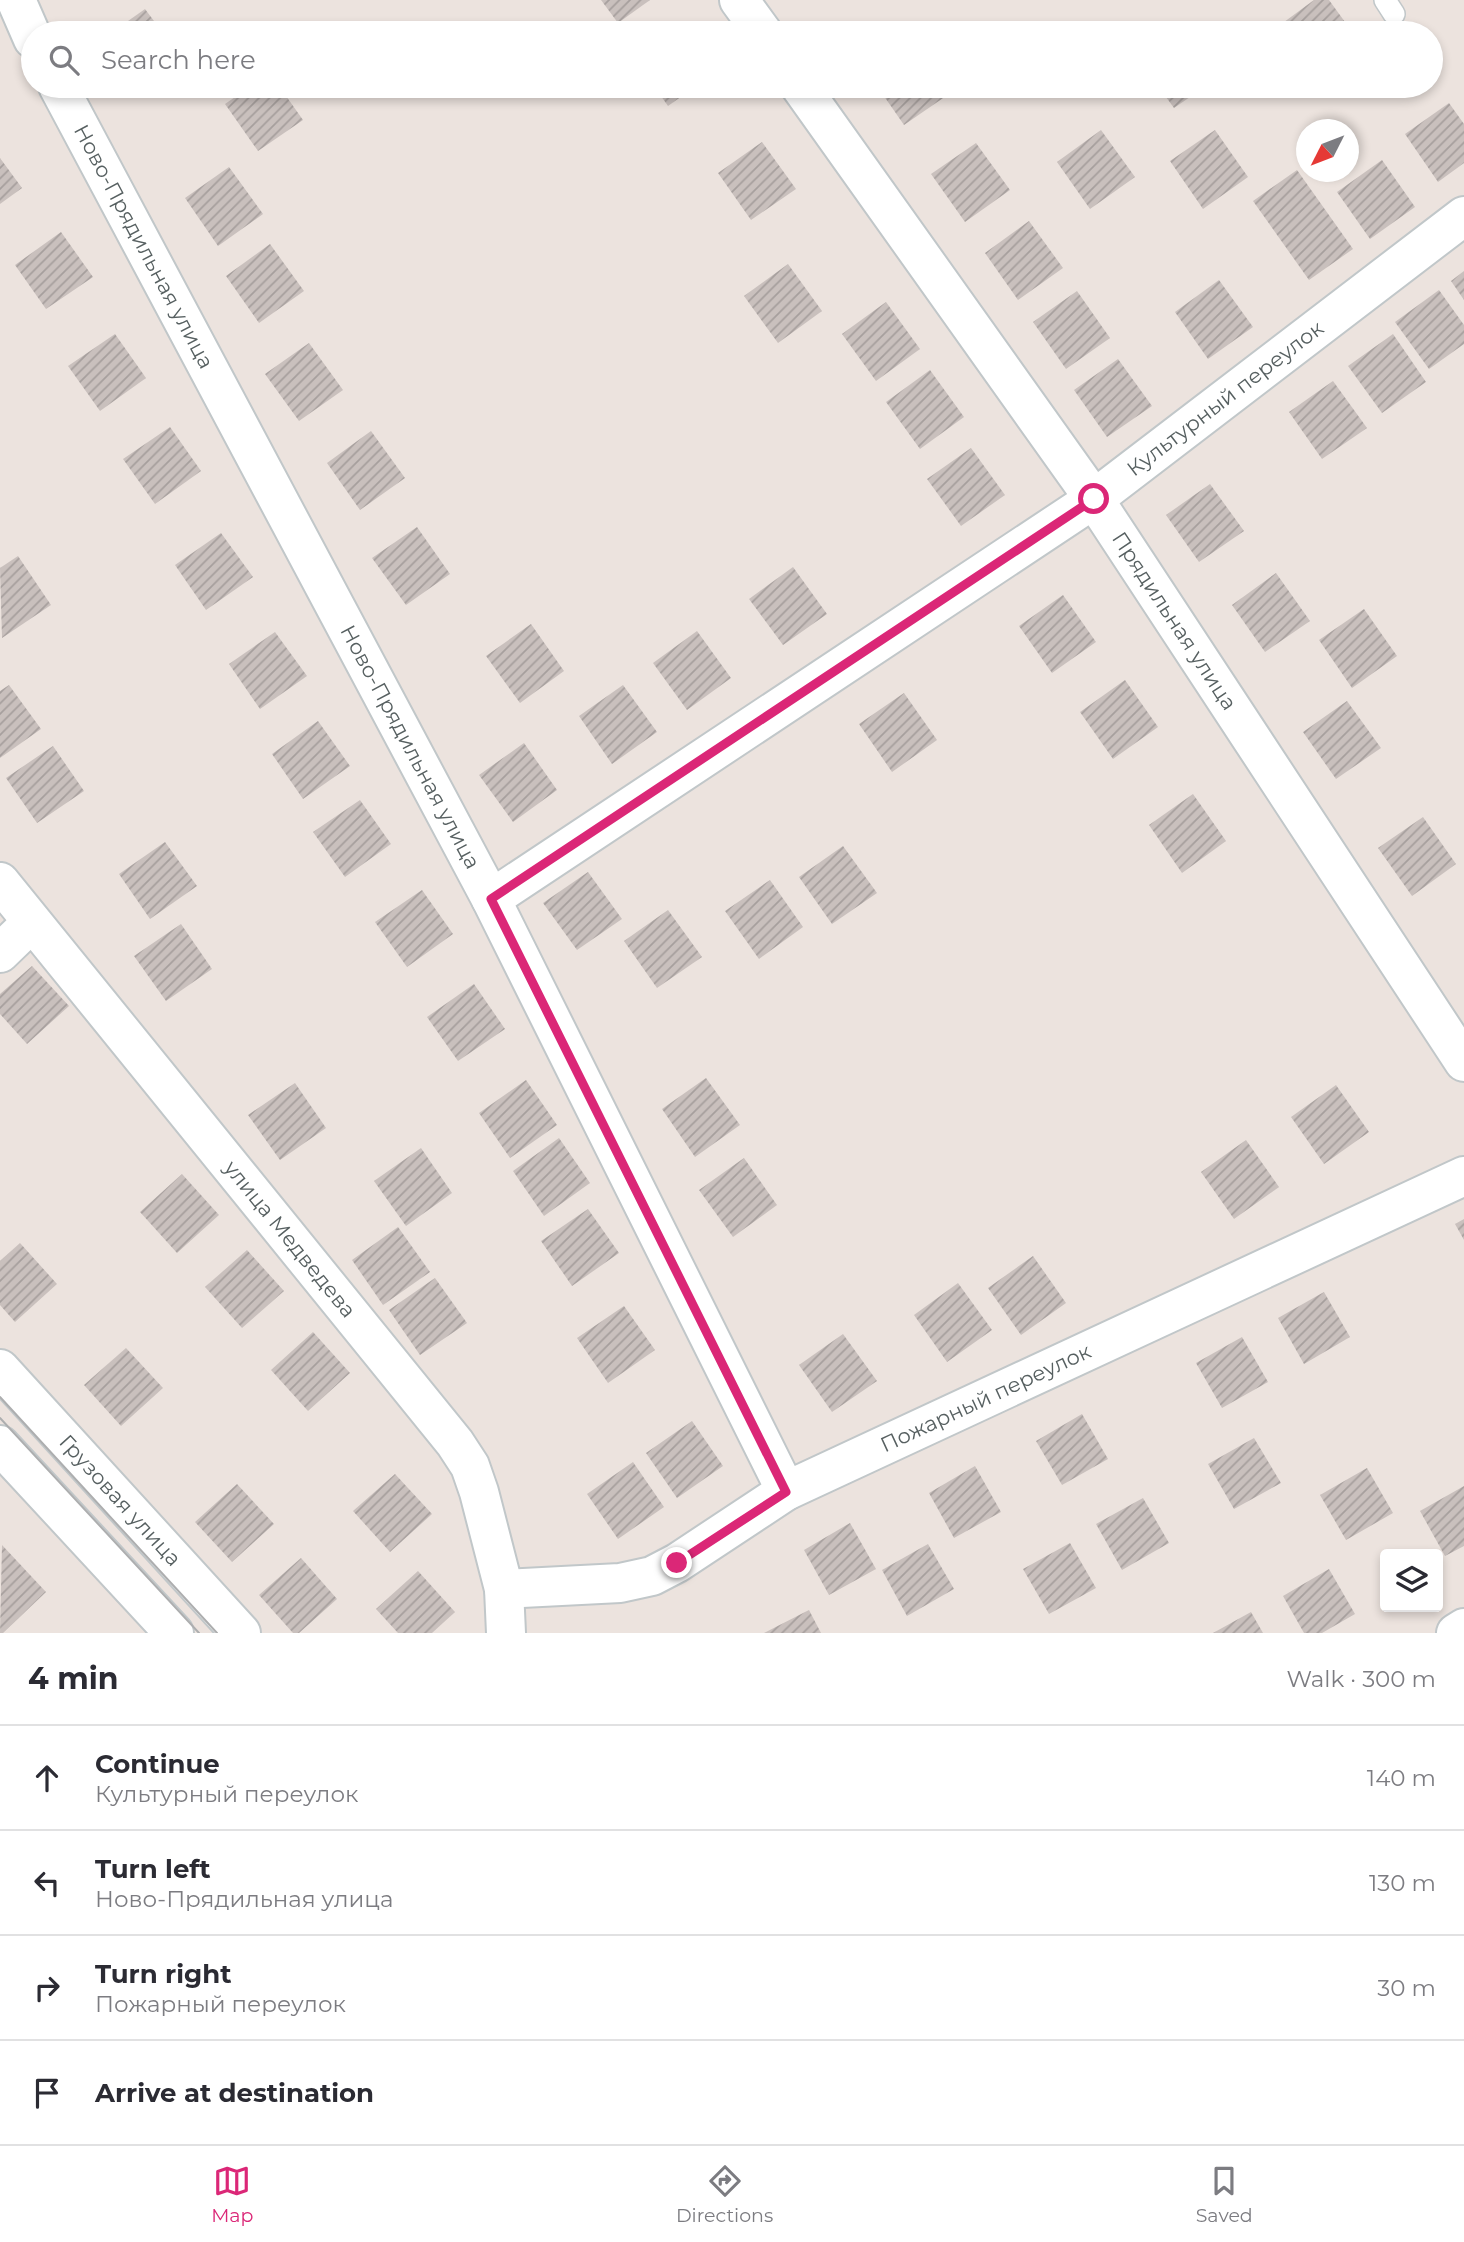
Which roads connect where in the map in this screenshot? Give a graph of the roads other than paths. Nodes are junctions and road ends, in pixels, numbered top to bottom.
1 (16, 0) edge
2 (739, 0) edge
3 (25, 21) edge
4 (754, 21) edge
5 (64, 98) edge
6 (809, 98) edge
7 (1464, 216) edge
8 (1094, 499) junction
9 (0, 882) edge
10 (491, 899) junction
11 (31, 923) junction
12 (0, 953) edge
13 (1464, 1062) edge
14 (1464, 1176) edge
15 (0, 1369) edge
16 (0, 1445) edge
17 (786, 1492) junction
18 (504, 1589) junction
19 (1464, 1628) edge
20 (174, 1633) edge
21 (241, 1633) edge
22 (506, 1633) edge
23 (1456, 1633) edge

1 - 3 street
2 - 4 street
5 - 10 street, Ново-Прядильная улица
6 - 8 street, Прядильная улица
7 - 8 street, Культурный переулок
8 - 10 street, Культурный переулок
8 - 13 street, Прядильная улица
9 - 11 street, улица Медведева
10 - 17 street, Ново-Прядильная улица
11 - 12 street
11 - 18 street, улица Медведева
14 - 17 street, Пожарный переулок
15 - 21 street, Грузовая улица
16 - 20 street
17 - 18 street, Пожарный переулок
18 - 22 street, улица Медведева
19 - 23 street

